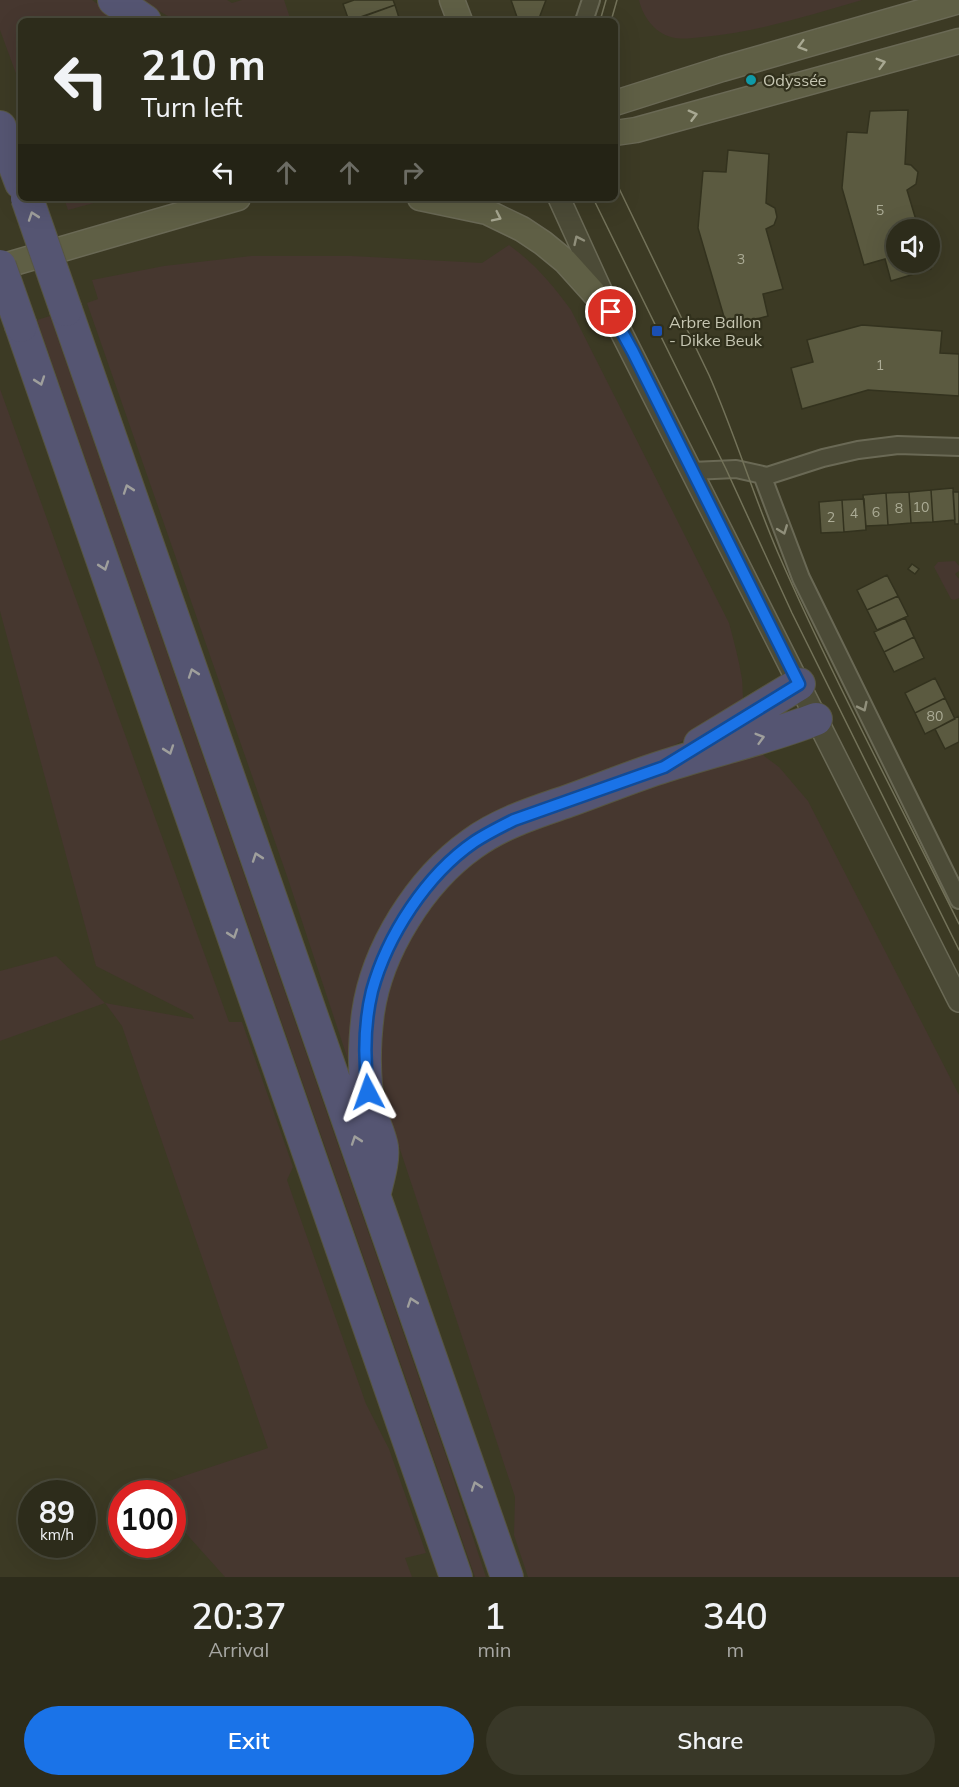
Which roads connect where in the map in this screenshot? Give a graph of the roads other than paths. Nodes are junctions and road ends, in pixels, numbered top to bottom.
1 (114, 0) edge
2 (452, 0) edge
3 (591, 0) edge
4 (959, 1) edge
5 (141, 18) edge
6 (459, 18) edge
7 (585, 18) edge
8 (959, 41) edge
9 (618, 102) edge
10 (0, 127) edge
11 (618, 133) edge
12 (18, 175) edge
13 (28, 201) edge
14 (228, 201) edge
15 (434, 201) edge
16 (560, 201) edge
17 (0, 267) edge
18 (611, 312) junction
19 (959, 447) edge
20 (692, 471) junction
21 (762, 475) junction
22 (799, 684) junction
23 (816, 719) junction
24 (664, 767) junction
25 (959, 900) edge
26 (959, 1001) edge
27 (375, 1196) junction
28 (456, 1577) edge
29 (507, 1577) edge

1 - 5 highway
2 - 6 main road
3 - 7 street
4 -> 9 main road
11 -> 8 main road
10 - 12 highway
27 -> 13 highway, bridge
14 - 17 main road
15 -> 18 main road
18 -> 16 street
17 -> 28 highway, bridge
18 - 20 street
19 - 21 street
20 - 21 street
20 - 22 street
21 -> 25 street
22 - 23 street
22 - 24 highway
24 -> 23 highway
23 - 26 street
24 - 27 highway
29 -> 27 highway

